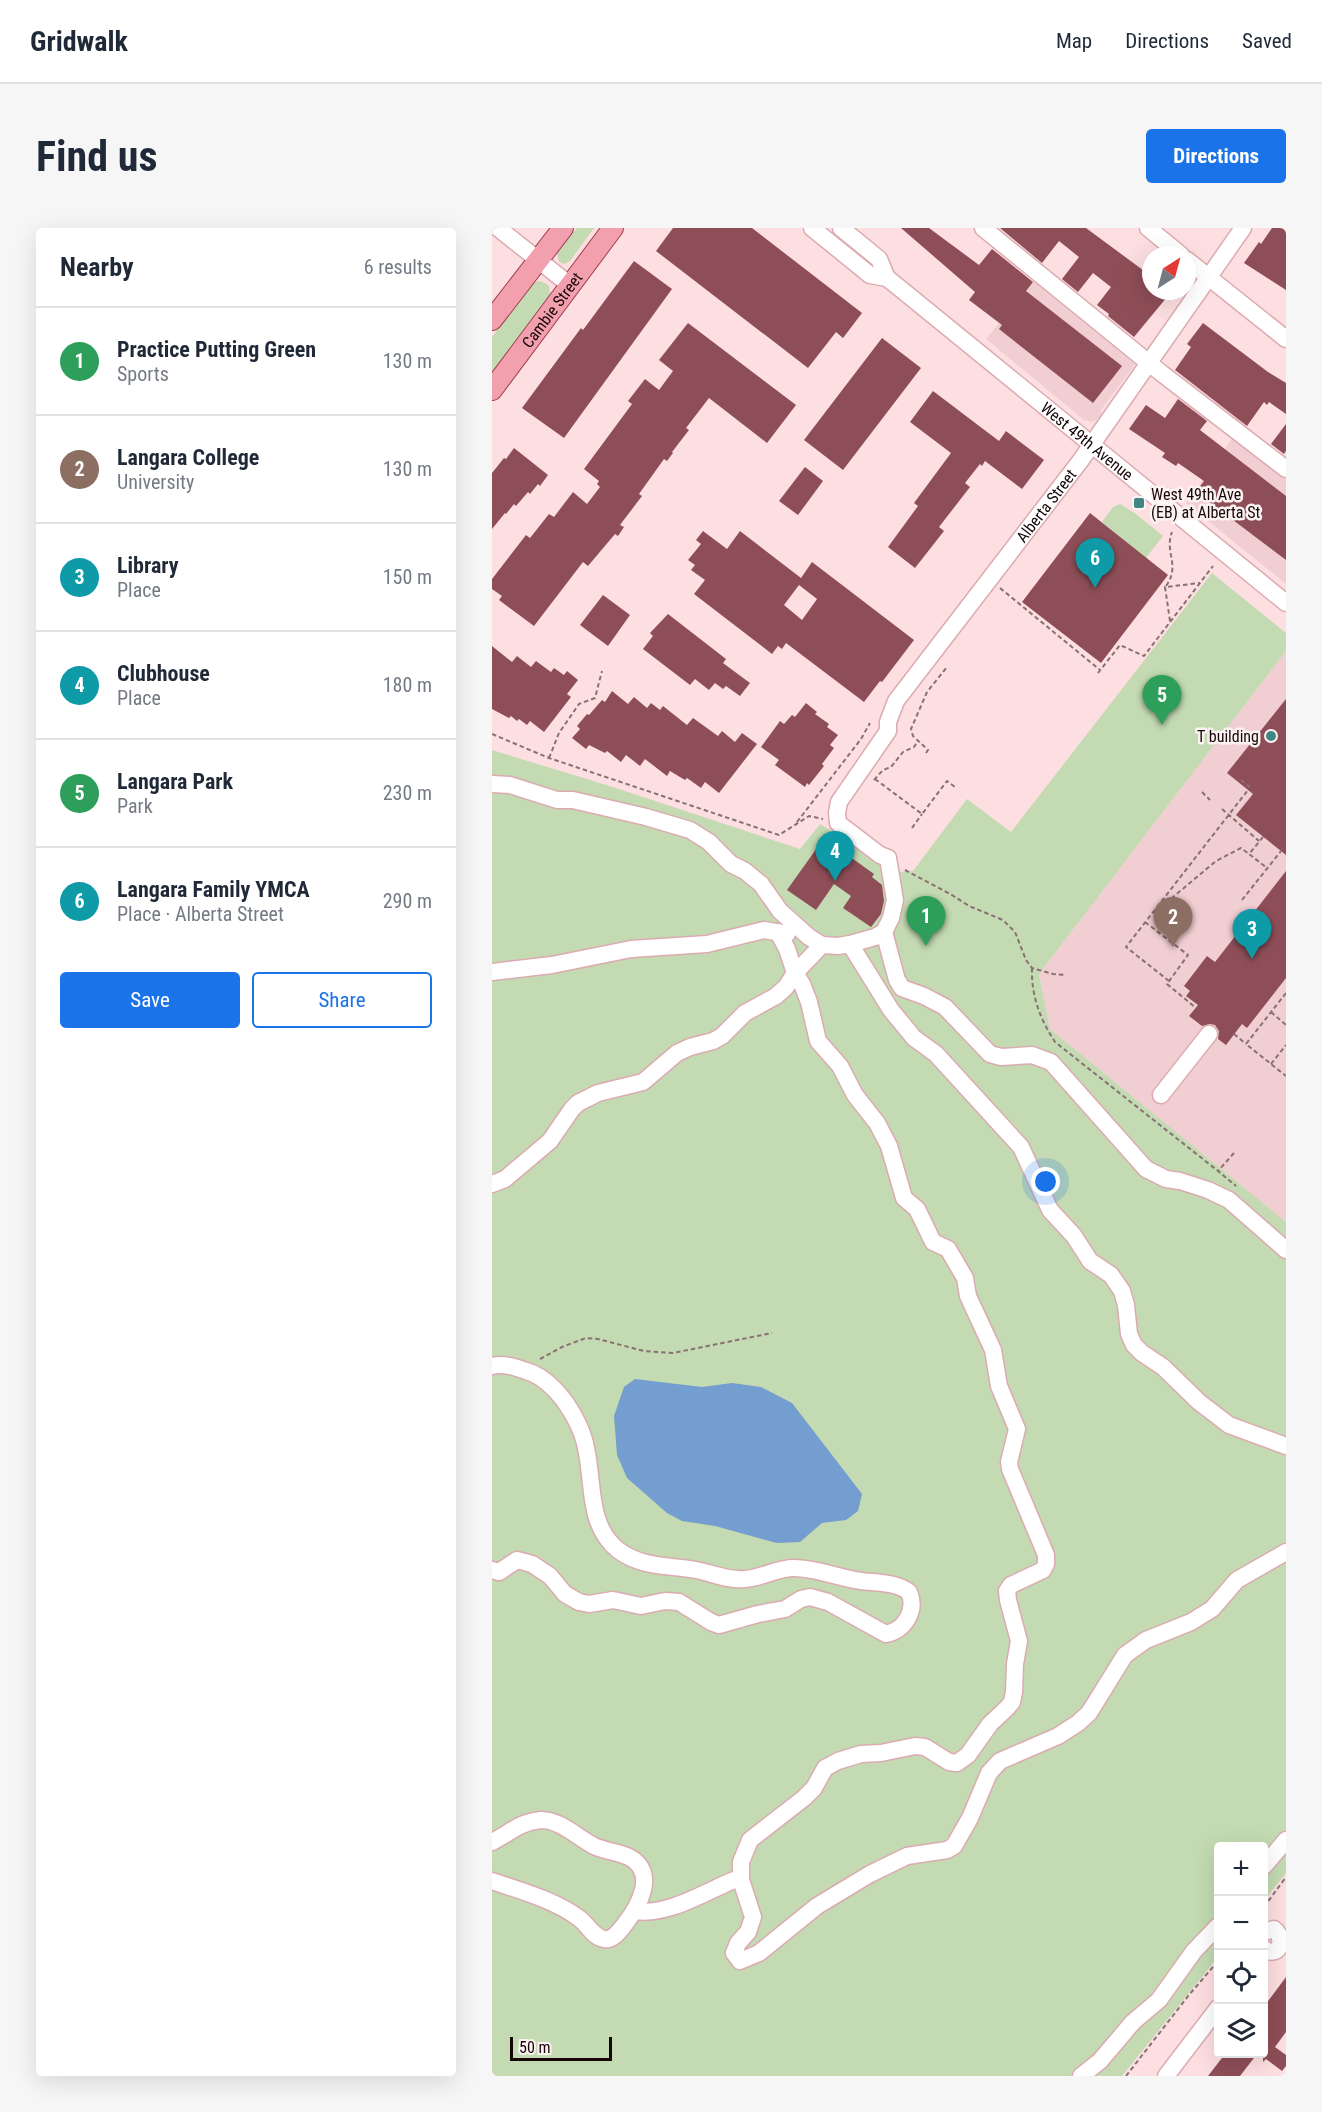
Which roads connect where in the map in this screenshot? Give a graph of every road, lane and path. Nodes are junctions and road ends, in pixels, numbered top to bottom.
1 (498, 228) edge
2 (563, 228) edge
3 (612, 228) edge
4 (812, 228) edge
5 (841, 228) edge
6 (983, 228) edge
7 (1148, 228) edge
8 (1243, 228) edge
9 (1169, 246) edge
10 (538, 260) junction
11 (1196, 268) edge
12 (887, 278) junction
13 (1208, 278) junction
14 (571, 286) junction
15 (492, 320) edge
16 (1286, 339) edge
17 (1149, 362) junction
18 (492, 390) edge
19 (1092, 444) junction
20 (1286, 469) edge
21 (1172, 532) dead end
22 (1213, 566) dead end
23 (1200, 583) junction
24 (998, 587) dead end
25 (1165, 587) junction
26 (1286, 603) edge
27 (1170, 622) junction
28 (947, 667) dead end
29 (602, 671) dead end
30 (870, 723) dead end
31 (492, 734) edge
32 (918, 741) junction
33 (926, 753) dead end
34 (549, 758) junction
35 (875, 779) junction
36 (1241, 780) dead end
37 (492, 784) edge
38 (871, 784) dead end
39 (955, 787) dead end
40 (1202, 792) dead end
41 (1210, 800) dead end
42 (1222, 809) dead end
43 (922, 814) junction
44 (1229, 814) junction
45 (838, 823) junction
46 (796, 824) junction
47 (912, 828) dead end
48 (1263, 837) dead end
49 (1259, 841) junction
50 (1281, 851) dead end
51 (1249, 854) junction
52 (888, 858) junction
53 (1267, 868) junction
54 (1242, 900) dead end
55 (1149, 918) junction
56 (1145, 922) junction
57 (778, 932) junction
58 (884, 932) junction
59 (815, 941) junction
60 (850, 944) junction
61 (1032, 968) junction
62 (492, 972) edge
63 (795, 974) junction
64 (1065, 975) dead end
65 (1169, 981) junction
66 (1286, 993) edge
67 (1282, 998) junction
68 (1286, 1000) edge
69 (1196, 1008) dead end
70 (1271, 1012) junction
71 (1286, 1025) edge
72 (1209, 1034) dead end
73 (1234, 1034) dead end
74 (1246, 1044) junction
75 (1286, 1045) edge
76 (1271, 1064) junction
77 (1286, 1076) edge
78 (1161, 1095) dead end
79 (1218, 1171) dead end
80 (492, 1184) edge
81 (1286, 1250) edge
82 (772, 1333) dead end
83 (492, 1366) edge
84 (519, 1368) junction
85 (1286, 1446) edge
86 (1286, 1552) edge
87 (492, 1570) edge
88 (1286, 1840) edge
89 (492, 1842) edge
90 (1268, 1860) edge
91 (1286, 1877) edge
92 (492, 1881) edge
93 (741, 1881) junction
94 (1268, 1900) edge
95 (636, 1911) junction
96 (1214, 1930) edge
97 (1214, 1966) edge
98 (1214, 2013) edge
99 (1081, 2076) edge
100 (1126, 2076) edge
101 (1166, 2076) edge

1 - 10 street
2 - 10 main road
3 - 14 main road, Cambie Street
4 - 12 street, West 49th Avenue
5 - 12 street, West 49th Avenue
6 - 17 street
7 - 9 street
8 - 13 street, Alberta Street
10 - 14 street
10 - 15 main road
11 - 13 street
12 - 19 street, West 49th Avenue
13 - 16 street
13 - 17 street, Alberta Street
14 - 18 main road, Cambie Street
17 - 19 street, Alberta Street
17 - 20 street
19 - 26 street, West 49th Avenue
19 - 45 street, Alberta Street
21 - 25 path
22 - 23 path
23 - 25 path
23 - 27 path
24 - 27 path
25 - 27 path
28 - 32 path
29 - 34 path
30 - 46 path
31 - 34 path
32 - 33 path
32 - 35 path
34 - 46 path
35 - 38 path
35 - 43 path
36 - 44 path
37 - 59 street
39 - 43 path
40 - 41 path
42 - 44 path
43 - 47 path
44 - 49 path
44 - 55 path
45 - 46 path
45 - 52 street
48 - 49 path
49 - 51 path
50 - 53 path
51 - 53 path
51 - 55 path
52 - 58 street
52 - 61 path
53 - 54 path
55 - 56 path
56 - 65 path
56 - 65 path
57 - 59 street
57 - 62 street
57 - 63 street
58 - 60 street
58 - 81 street
59 - 60 street
59 - 63 street
60 - 85 street
61 - 64 path
61 - 79 path
63 - 80 street
63 - 93 street
65 - 69 path
66 - 67 path
67 - 68 path
67 - 70 path
70 - 71 path
70 - 74 path
72 - 78 street
73 - 74 path
74 - 76 path
75 - 76 path
76 - 77 path
82 - 84 path
83 - 84 street
84 - 87 street
86 - 93 street
88 - 90 street
89 - 95 street
91 - 94 path
92 - 95 street
93 - 95 street
96 - 99 street
97 - 100 path
98 - 101 street

